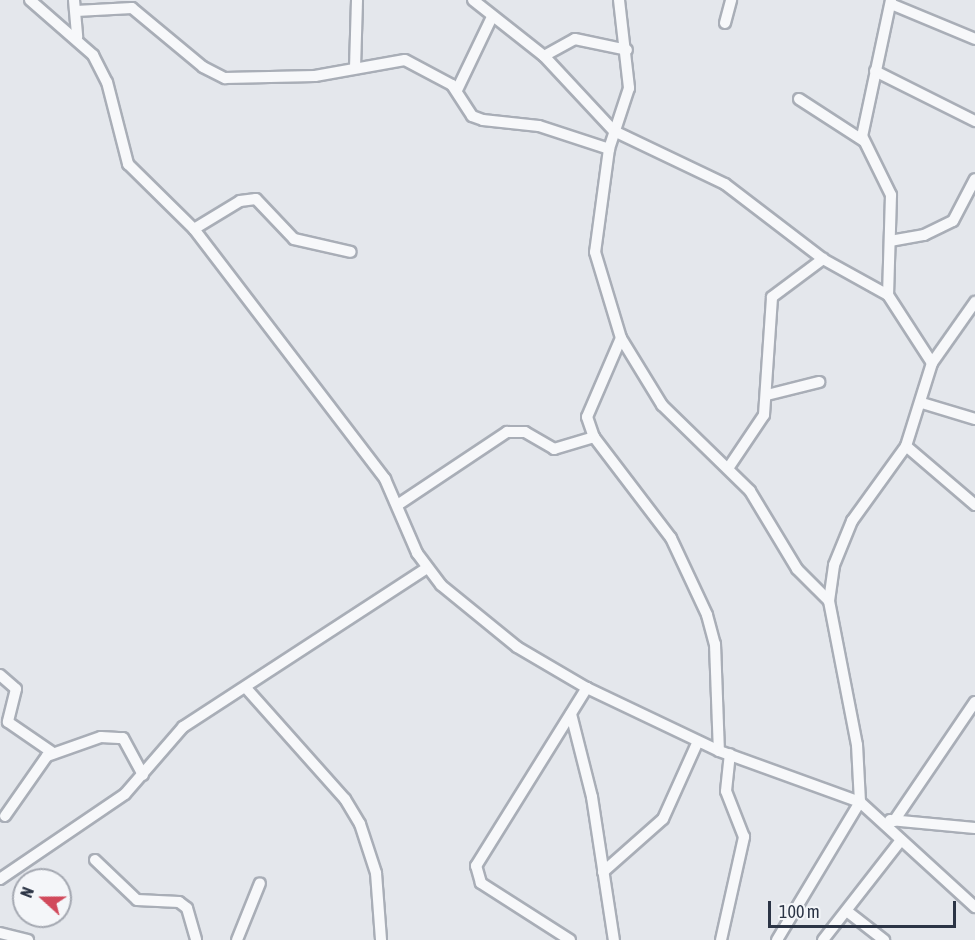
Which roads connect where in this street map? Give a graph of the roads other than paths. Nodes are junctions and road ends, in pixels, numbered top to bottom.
1 (30, 0) edge
2 (74, 0) edge
3 (357, 0) edge
4 (473, 0) edge
5 (619, 0) edge
6 (732, 0) edge
7 (891, 2) edge
8 (76, 12) junction
9 (492, 17) junction
10 (725, 23) dead end
11 (77, 37) junction
12 (975, 39) edge
13 (627, 50) junction
14 (544, 56) junction
15 (355, 68) junction
16 (875, 71) junction
17 (457, 90) junction
18 (799, 99) dead end
19 (975, 121) edge
20 (614, 131) junction
21 (864, 141) junction
22 (609, 149) junction
23 (975, 178) edge
24 (194, 229) junction
25 (890, 241) junction
26 (351, 252) dead end
27 (823, 259) junction
28 (888, 295) junction
29 (975, 302) edge
30 (621, 338) junction
31 (932, 363) junction
32 (819, 382) dead end
33 (767, 395) junction
34 (922, 403) junction
35 (975, 419) edge
36 (594, 437) junction
37 (906, 446) junction
38 (729, 467) junction
39 (974, 503) edge
40 (399, 504) junction
41 (425, 568) junction
42 (828, 601) junction
43 (0, 675) edge
44 (246, 688) junction
45 (587, 688) junction
46 (975, 702) edge
47 (571, 714) junction
48 (698, 741) junction
49 (724, 752) junction
50 (53, 753) junction
51 (143, 775) junction
52 (860, 802) junction
53 (5, 816) dead end
54 (878, 818) junction
55 (894, 821) junction
56 (975, 828) edge
57 (901, 840) junction
58 (95, 860) dead end
59 (603, 873) junction
60 (0, 879) edge
61 (260, 883) dead end
62 (975, 907) edge
63 (848, 912) junction
64 (0, 933) edge
65 (28, 940) edge
66 (196, 940) edge
67 (237, 940) edge
68 (381, 940) edge
69 (570, 940) edge
70 (614, 940) edge
71 (721, 940) edge
72 (777, 940) edge
73 (823, 940) edge
74 (884, 940) edge

1 - 11 street
2 - 8 street
3 - 15 street
4 - 9 street
5 - 13 street
6 - 10 street
7 - 12 street
7 - 16 street
8 - 11 street
8 - 15 street
9 - 14 street
9 - 17 street
11 - 24 street
13 - 14 street
13 - 20 street
14 - 20 street
15 - 17 street
16 - 19 street
16 - 21 street
17 - 22 street
18 - 21 street
20 - 22 street
20 - 27 street
21 - 25 street
22 - 30 street
23 - 25 street
24 - 26 street
24 - 40 street
25 - 28 street
27 - 28 street
27 - 33 street
28 - 31 street
29 - 31 street
30 - 36 street
30 - 38 street
31 - 34 street
32 - 33 street
33 - 38 street
34 - 35 street
34 - 37 street
36 - 40 street
36 - 49 street
37 - 39 street
37 - 42 street
38 - 42 street
40 - 41 street
41 - 44 street
41 - 45 street
42 - 52 street
43 - 50 street
44 - 51 street
44 - 68 street
45 - 47 street
45 - 48 street
46 - 55 street
47 - 59 street
47 - 69 street
48 - 49 street
48 - 59 street
49 - 52 street
49 - 71 street
50 - 51 street
50 - 53 street
51 - 60 street
52 - 54 street
52 - 72 street
54 - 55 street
54 - 57 street
55 - 56 street
57 - 62 street
57 - 63 street
58 - 66 street
59 - 70 street
61 - 67 street
63 - 73 street
63 - 74 street
64 - 65 street

